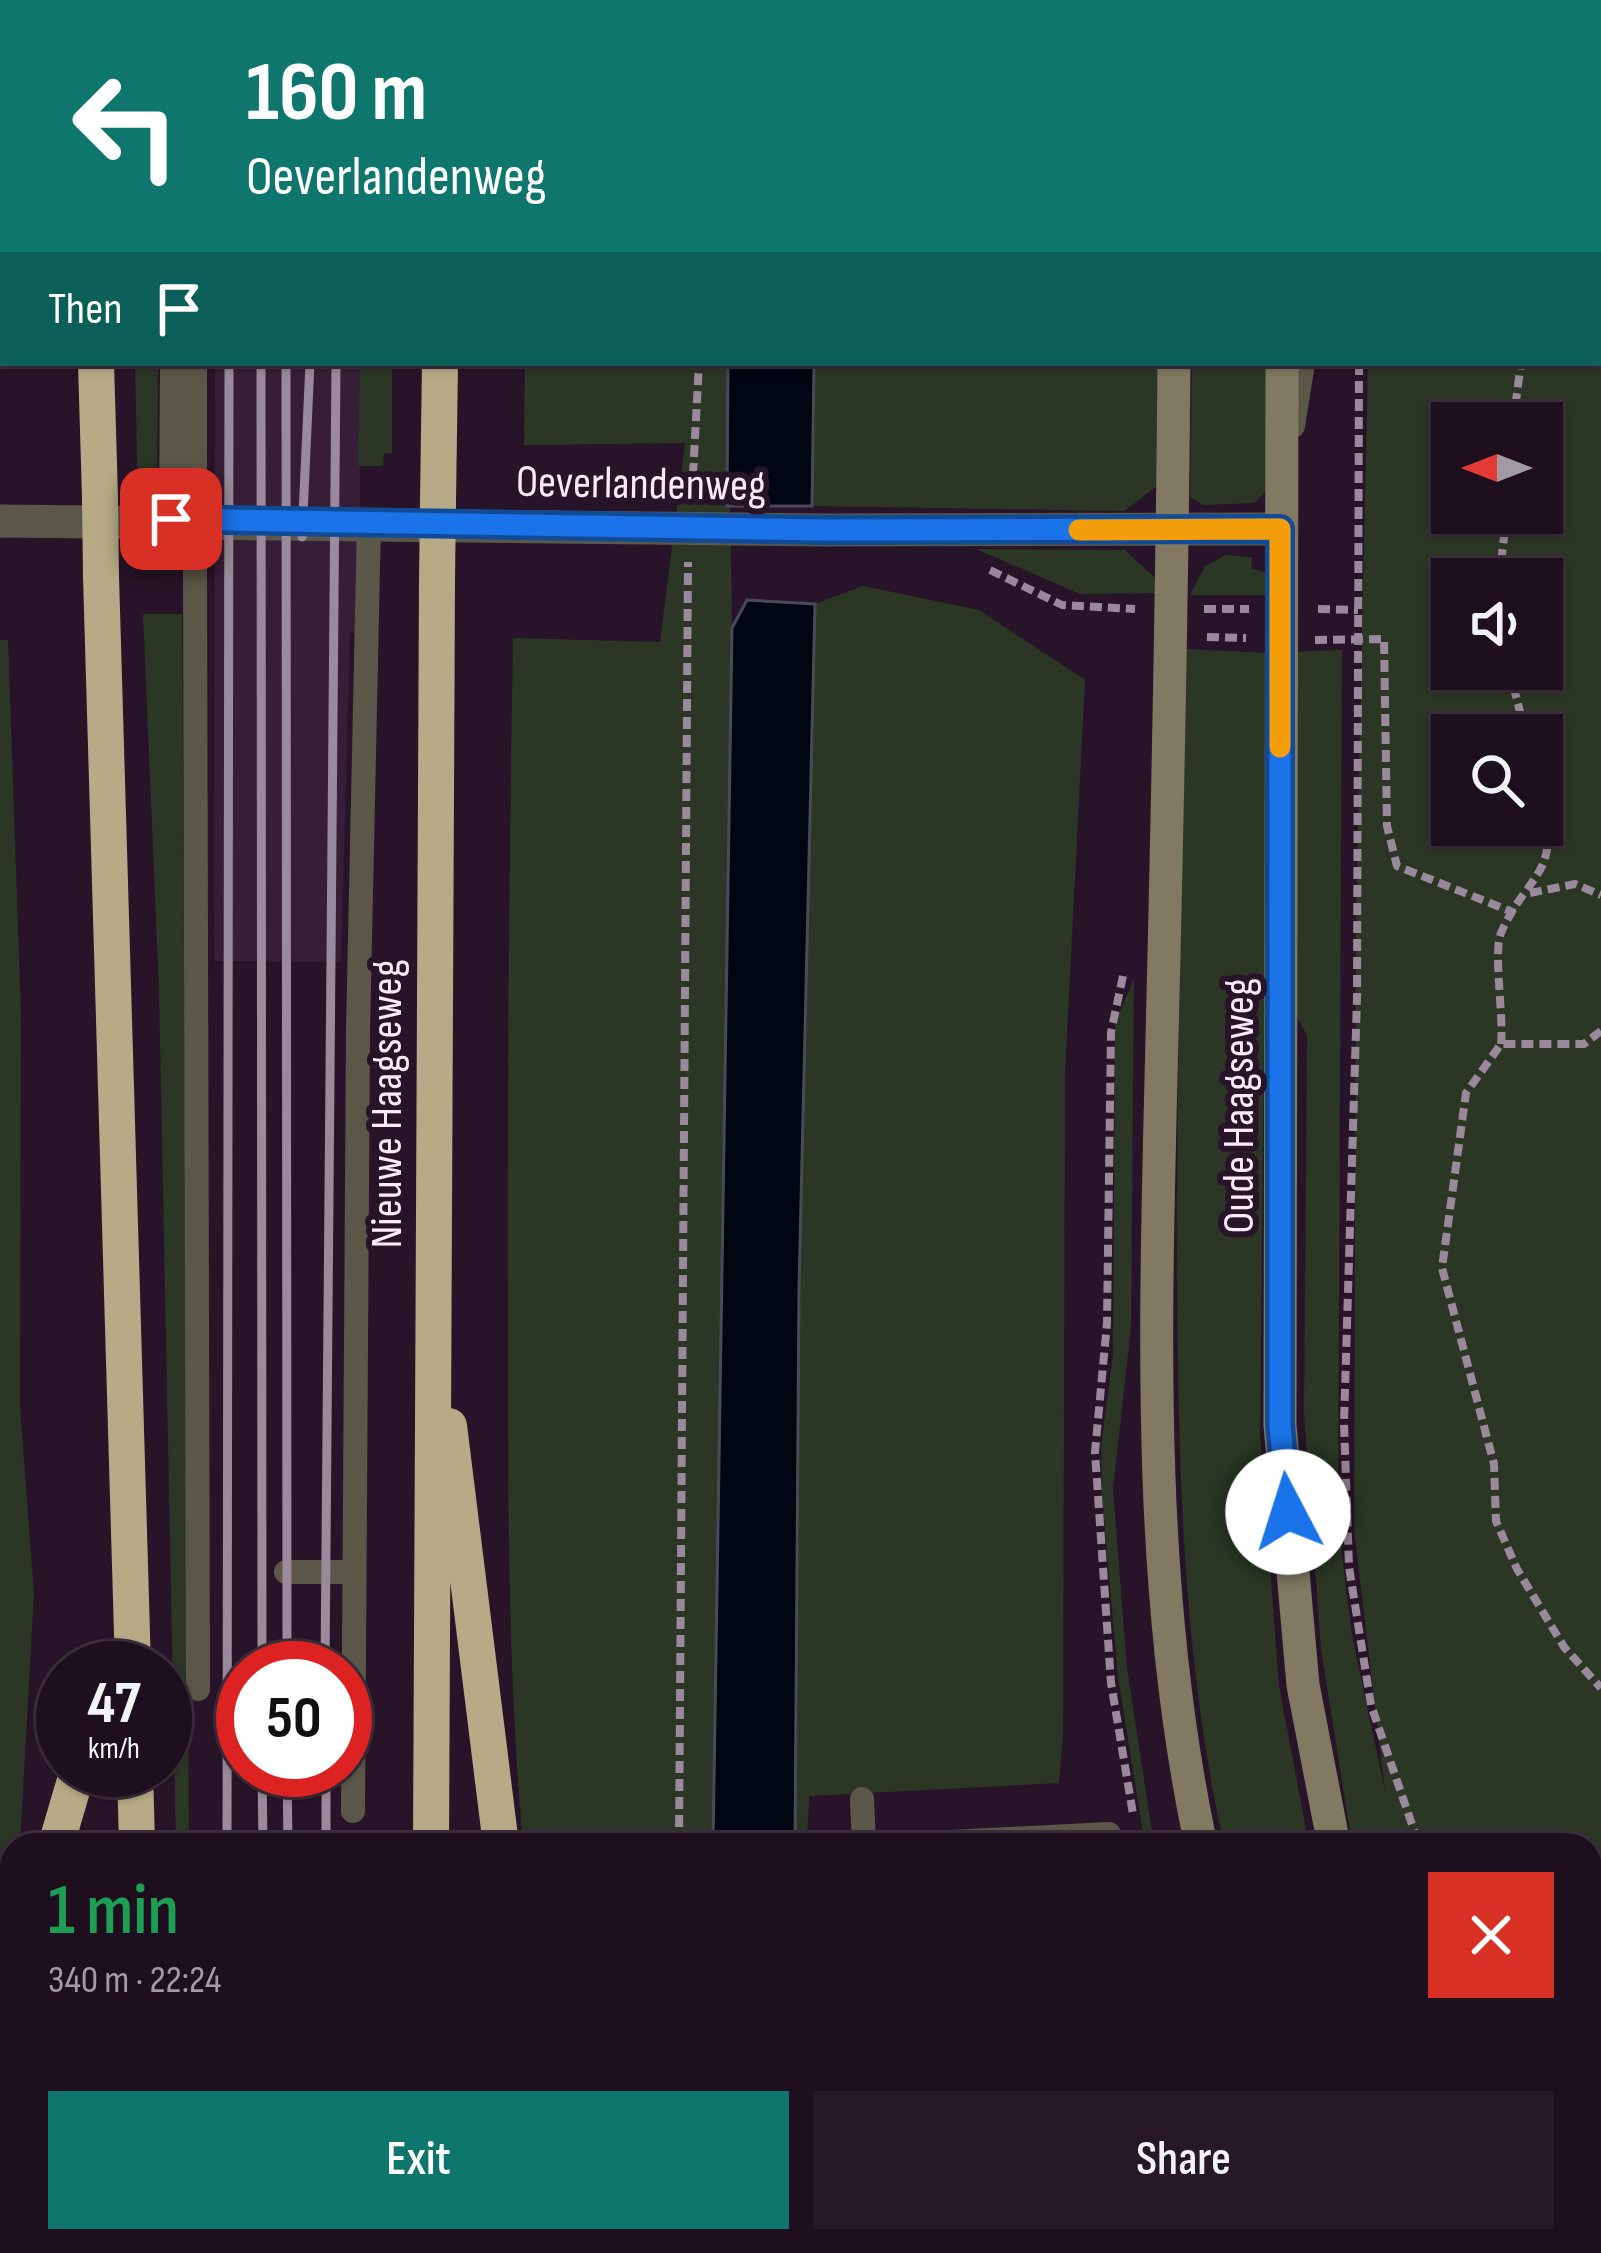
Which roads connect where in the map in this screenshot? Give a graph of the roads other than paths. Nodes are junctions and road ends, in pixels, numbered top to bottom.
1 (96, 366) edge
2 (172, 366) edge
3 (195, 366) edge
4 (440, 366) edge
5 (1174, 366) edge
6 (1282, 366) edge
7 (1303, 366) edge
8 (183, 511) junction
9 (0, 520) edge
10 (1280, 520) junction
11 (369, 521) junction
12 (1173, 530) junction
13 (432, 1288) junction
14 (286, 1572) dead end
15 (354, 1572) junction
16 (131, 1595) junction
17 (117, 1641) edge
18 (132, 1641) edge
19 (198, 1689) dead end
20 (71, 1797) edge
21 (136, 1797) edge
22 (862, 1799) dead end
23 (353, 1811) dead end
24 (60, 1833) edge
25 (137, 1833) edge
26 (431, 1833) edge
27 (500, 1833) edge
28 (863, 1833) edge
29 (1192, 1833) edge
30 (1332, 1833) edge

1 - 16 highway, bridge
2 - 8 lane
3 - 8 lane
4 - 13 highway, Nieuwe Haagseweg, bridge
5 - 12 main road, Oude Haagseweg
6 - 10 main road, Oude Haagseweg
7 - 10 lane
8 - 9 street, Oeverlandenweg
8 - 11 street, Oeverlandenweg
8 - 19 lane, bridge
10 - 12 street, Oeverlandenweg
10 - 30 main road, Oude Haagseweg
11 - 12 street, Oeverlandenweg
11 - 15 lane
12 - 29 main road, Oude Haagseweg
13 - 26 highway, Nieuwe Haagseweg
13 - 27 highway
14 - 15 lane
15 - 23 lane
16 - 17 highway
16 - 18 highway
20 - 24 highway
21 - 25 highway
22 - 28 lane

